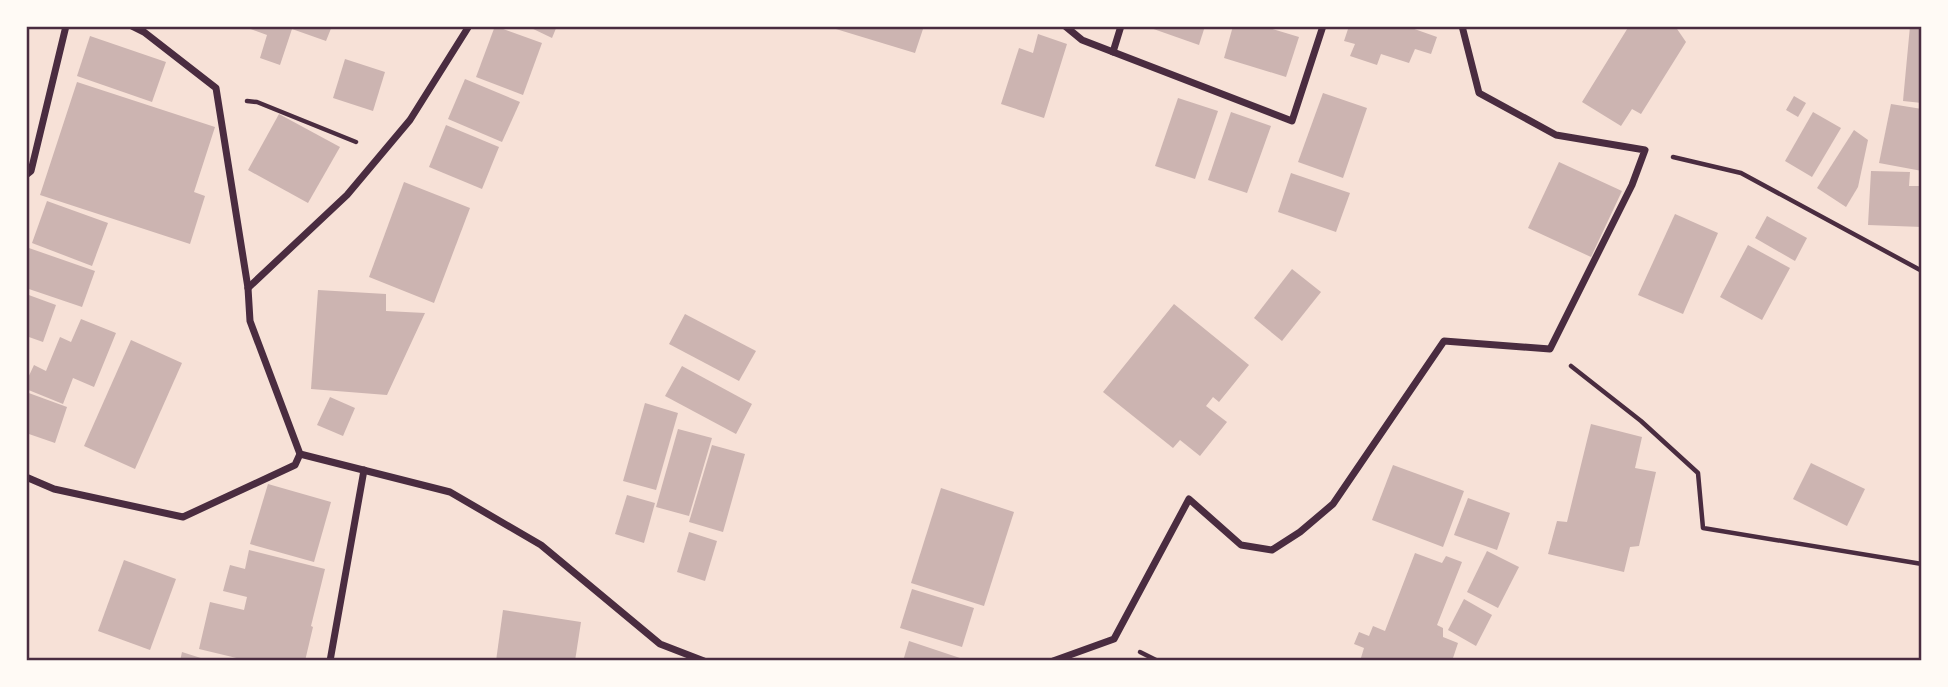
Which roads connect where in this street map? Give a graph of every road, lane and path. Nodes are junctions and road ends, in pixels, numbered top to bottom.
1 (66, 26) edge
2 (132, 26) edge
3 (469, 26) edge
4 (1065, 26) edge
5 (1121, 26) edge
6 (1324, 26) edge
7 (1462, 26) edge
8 (1113, 52) junction
9 (218, 98) junction
10 (1645, 150) junction
11 (378, 158) junction
12 (26, 175) edge
13 (1922, 271) edge
14 (248, 288) junction
15 (1550, 349) junction
16 (300, 454) junction
17 (364, 470) junction
18 (26, 477) edge
19 (1922, 564) edge
20 (330, 661) edge
21 (704, 661) edge
22 (1053, 661) edge

1 - 12 street
2 - 9 street
3 - 11 street
4 - 8 street
5 - 8 street
6 - 8 street
7 - 10 street
9 - 11 path
9 - 14 street
10 - 13 path
10 - 15 street
11 - 14 street
14 - 16 street
15 - 19 path
15 - 22 street
16 - 17 street
16 - 18 street
17 - 20 street
17 - 21 street

